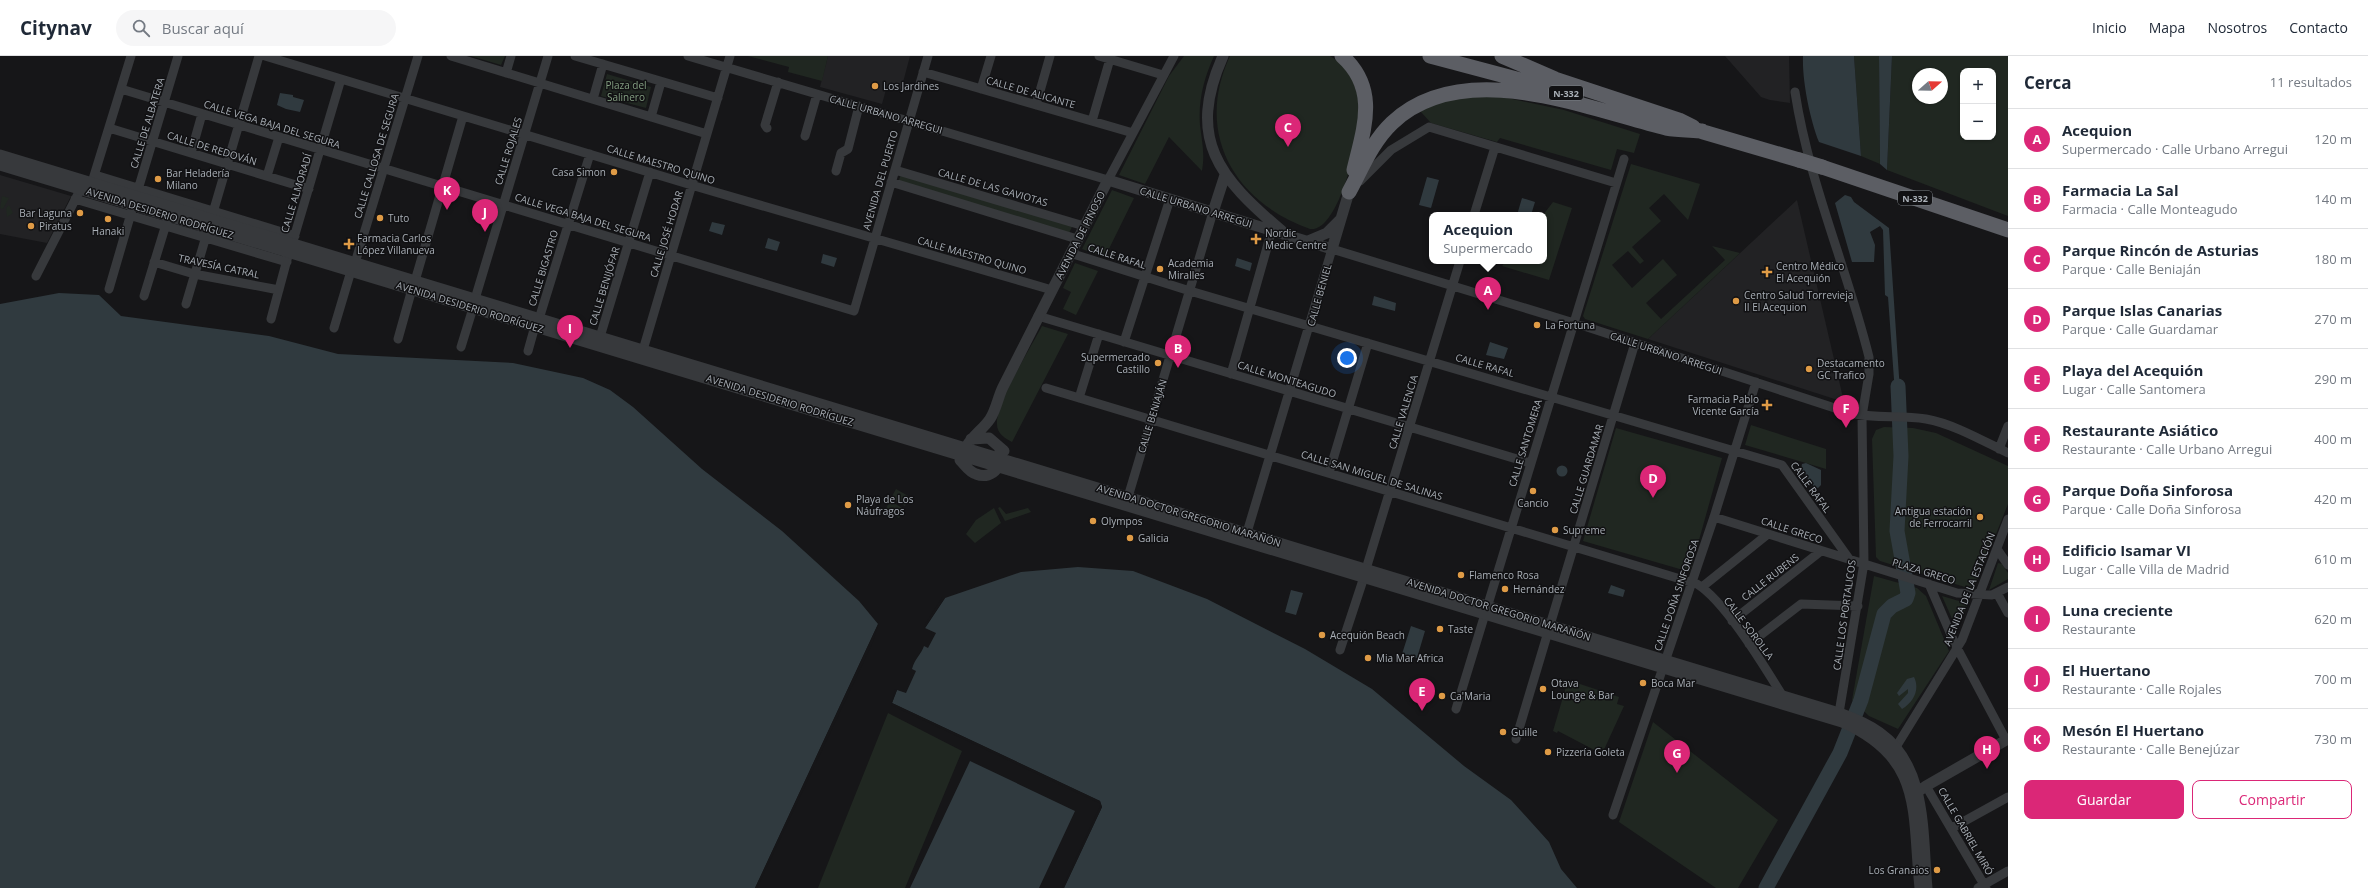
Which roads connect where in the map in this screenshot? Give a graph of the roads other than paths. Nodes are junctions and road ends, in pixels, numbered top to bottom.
1 (131, 56) edge
2 (178, 56) edge
3 (259, 56) edge
4 (265, 56) edge
5 (418, 56) edge
6 (453, 56) edge
7 (511, 56) edge
8 (548, 56) edge
9 (575, 56) edge
10 (688, 56) edge
11 (730, 56) edge
12 (737, 56) edge
13 (922, 56) edge
14 (928, 56) edge
15 (991, 56) edge
16 (1050, 56) edge
17 (1099, 56) edge
18 (1174, 56) edge
19 (1223, 56) edge
20 (1342, 56) edge
21 (1430, 56) edge
22 (1502, 56) edge
23 (1110, 59) junction
24 (603, 64) junction
25 (730, 68) junction
26 (923, 72) junction
27 (506, 73) junction
28 (1163, 75) junction
29 (341, 79) junction
30 (661, 82) junction
31 (778, 82) junction
32 (540, 83) junction
33 (121, 89) junction
34 (981, 89) junction
35 (1795, 92) dead end
36 (817, 94) junction
37 (405, 98) junction
38 (718, 98) junction
39 (593, 99) junction
40 (164, 103) junction
41 (1036, 105) junction
42 (859, 106) junction
43 (202, 114) junction
44 (462, 116) junction
45 (651, 117) junction
46 (906, 120) junction
47 (1092, 121) junction
48 (239, 125) junction
49 (109, 128) junction
50 (767, 128) dead end
51 (1702, 132) junction
52 (1133, 133) junction
53 (524, 134) junction
54 (707, 134) junction
55 (805, 136) dead end
56 (279, 137) junction
57 (153, 142) junction
58 (1495, 147) junction
59 (320, 150) junction
60 (191, 153) junction
61 (590, 154) junction
62 (0, 155) edge
63 (1624, 159) dead end
64 (227, 164) junction
65 (0, 165) edge
66 (384, 169) junction
67 (895, 170) junction
68 (836, 171) dead end
69 (650, 172) junction
70 (1225, 175) junction
71 (267, 176) junction
72 (93, 179) junction
73 (1108, 180) junction
74 (891, 182) junction
75 (1616, 183) junction
76 (441, 186) junction
77 (695, 186) junction
78 (309, 189) junction
79 (1349, 192) junction
80 (78, 194) junction
81 (1170, 199) junction
82 (135, 201) junction
83 (503, 205) junction
84 (1258, 210) junction
85 (1213, 212) junction
86 (1475, 212) edge
87 (1341, 219) junction
88 (167, 221) junction
89 (209, 224) junction
90 (568, 225) junction
91 (1084, 226) junction
92 (1272, 230) junction
93 (2008, 230) edge
94 (1286, 234) junction
95 (872, 238) junction
96 (1077, 239) junction
97 (1308, 241) junction
98 (629, 243) junction
99 (291, 249) junction
100 (1332, 249) junction
101 (1070, 253) junction
102 (671, 256) junction
103 (154, 262) junction
104 (1459, 264) edge
105 (353, 267) junction
106 (194, 274) junction
107 (36, 276) dead end
108 (1144, 276) junction
109 (414, 285) junction
110 (1453, 286) junction
111 (109, 289) dead end
112 (279, 290) junction
113 (1052, 290) junction
114 (1190, 291) junction
115 (144, 296) dead end
116 (474, 303) junction
117 (186, 304) dead end
118 (1250, 308) junction
119 (854, 311) joint
120 (1038, 316) junction
121 (271, 318) dead end
122 (537, 322) junction
123 (1572, 322) junction
124 (1310, 326) junction
125 (334, 328) dead end
126 (1099, 334) junction
127 (600, 337) junction
128 (398, 339) dead end
129 (1124, 342) junction
130 (1368, 343) junction
131 (1635, 343) junction
132 (461, 346) dead end
133 (643, 350) junction
134 (528, 352) dead end
135 (1170, 356) junction
136 (1430, 360) junction
137 (1231, 374) junction
138 (1756, 382) junction
139 (1046, 388) dead end
140 (1289, 391) junction
141 (1550, 395) junction
142 (1079, 398) junction
143 (1348, 409) junction
144 (1614, 414) junction
145 (1862, 416) junction
146 (991, 417) junction
147 (1151, 420) junction
148 (2008, 426) edge
149 (1409, 427) junction
150 (975, 438) junction
151 (998, 445) junction
152 (952, 448) junction
153 (1999, 449) junction
154 (1734, 451) junction
155 (2008, 453) edge
156 (1269, 455) junction
157 (964, 456) junction
158 (1000, 462) junction
159 (1014, 462) junction
160 (1530, 463) junction
161 (1329, 473) junction
162 (1390, 491) junction
163 (1128, 497) junction
164 (1714, 516) junction
165 (2008, 520) edge
166 (1510, 528) junction
167 (1768, 534) junction
168 (1246, 537) junction
169 (1574, 547) junction
170 (1997, 549) junction
171 (1821, 551) junction
172 (1850, 560) junction
173 (1864, 564) junction
174 (2008, 565) edge
175 (1365, 573) junction
176 (1691, 582) junction
177 (1927, 584) junction
178 (2008, 587) edge
179 (1702, 588) junction
180 (1980, 593) junction
181 (1997, 593) junction
182 (1858, 606) junction
183 (1486, 610) junction
184 (2008, 613) edge
185 (1732, 621) junction
186 (1549, 629) junction
187 (1749, 644) junction
188 (1340, 650) dead end
189 (1958, 650) junction
190 (1664, 664) junction
191 (1782, 695) junction
192 (1456, 709) dead end
193 (1840, 719) junction
194 (1871, 732) junction
195 (1516, 739) dead end
196 (2008, 741) edge
197 (1897, 746) junction
198 (1918, 791) junction
199 (2008, 797) edge
200 (1613, 815) dead end
201 (1952, 828) junction
202 (2008, 871) edge
203 (1983, 887) edge
204 (1920, 888) edge
205 (1927, 888) edge

1 - 33 street
2 - 40 street, CALLE DE ALBATERA
3 - 48 street
4 - 29 street, CALLE MAESTRO QUINO
5 - 37 street, CALLE CALLOSA DE SEGURA
6 - 27 street
7 - 27 street
8 - 32 street, CALLE ROJALES
9 - 24 street
10 - 25 street, CALLE URBANO ARREGUI
11 - 25 street, CALLE JOSÉ HODAR
12 - 25 street, CALLE JOSÉ HODAR
13 - 46 street, AVENIDA DEL PUERTO
14 - 26 street, AVENIDA DEL PUERTO
15 - 34 street
16 - 41 street
17 - 23 street
18 - 28 street, AVENIDA DE PINOSO
19 - 70 street
20 - 79 highway
21 - 51 highway, N-332
22 - 51 highway
23 - 28 street
23 - 47 street
24 - 30 street
24 - 39 street
25 - 31 street, CALLE URBANO ARREGUI
25 - 38 street, CALLE JOSÉ HODAR
25 - 77 street, CALLE JOSÉ HODAR
26 - 34 street, CALLE DE ALICANTE
26 - 46 street, AVENIDA DEL PUERTO
27 - 32 street
28 - 52 street, AVENIDA DE PINOSO
29 - 37 street, CALLE MAESTRO QUINO
29 - 59 street, CALLE ALMORADÍ
30 - 38 street
30 - 45 street
31 - 36 street, CALLE URBANO ARREGUI
31 - 50 street
32 - 39 street
32 - 53 street, CALLE ROJALES
33 - 40 street, CALLE VEGA BAJA DEL SEGURA
33 - 49 street
34 - 41 street, CALLE DE ALICANTE
35 - 145 street, CALLE LOS PORTALICOS
36 - 42 street, CALLE URBANO ARREGUI
36 - 55 street
37 - 44 street, CALLE MAESTRO QUINO
37 - 66 street, CALLE CALLOSA DE SEGURA
38 - 54 street, CALLE JOSÉ HODAR
39 - 45 street
40 - 43 street, CALLE VEGA BAJA DEL SEGURA
40 - 57 street, CALLE DE ALBATERA
41 - 47 street, CALLE DE ALICANTE
42 - 46 street, CALLE URBANO ARREGUI
42 - 68 street
43 - 48 street, CALLE VEGA BAJA DEL SEGURA
43 - 60 street
44 - 53 street, CALLE MAESTRO QUINO
44 - 76 street
45 - 54 street
46 - 67 street, AVENIDA DEL PUERTO
46 - 73 street, CALLE URBANO ARREGUI
46 - 95 street, AVENIDA DEL PUERTO
47 - 52 street, CALLE DE ALICANTE
48 - 56 street, CALLE VEGA BAJA DEL SEGURA
48 - 64 street
49 - 57 street, CALLE DE REDOVÁN
49 - 72 street
51 - 79 highway
51 - 93 highway, N-332, bridge
52 - 73 street, AVENIDA DE PINOSO
53 - 61 street, CALLE MAESTRO QUINO
53 - 83 street, CALLE ROJALES
54 - 77 street, CALLE JOSÉ HODAR
56 - 59 street, CALLE VEGA BAJA DEL SEGURA
56 - 71 street
57 - 60 street, CALLE DE REDOVÁN
57 - 82 street, CALLE DE ALBATERA
58 - 75 street
58 - 79 street, CALLE BENIEL
58 - 86 street
59 - 66 street, CALLE VEGA BAJA DEL SEGURA
59 - 78 street, CALLE ALMORADÍ
60 - 64 street, CALLE DE REDOVÁN
61 - 69 street, CALLE MAESTRO QUINO
61 - 90 street, CALLE BIGASTRO
62 - 72 street, AVENIDA DESIDERIO RODRÍGUEZ
63 - 75 street, CALLE SANTOMERA
64 - 71 street, CALLE DE REDOVÁN
64 - 89 street
65 - 80 street, AVENIDA DESIDERIO RODRÍGUEZ
66 - 76 street, CALLE VEGA BAJA DEL SEGURA
66 - 105 street, CALLE CALLOSA DE SEGURA
67 - 74 street, AVENIDA DEL PUERTO
67 - 91 street, CALLE DE LAS GAVIOTAS
69 - 77 street, CALLE MAESTRO QUINO
69 - 98 street, CALLE BENIJÓFAR
70 - 84 street
70 - 85 street, CALLE BENIAJÁN
71 - 78 street, CALLE DE REDOVÁN
72 - 82 street, AVENIDA DESIDERIO RODRÍGUEZ
73 - 81 street, CALLE URBANO ARREGUI
73 - 91 street, AVENIDA DE PINOSO
74 - 95 street, AVENIDA DEL PUERTO
74 - 96 street
75 - 123 street, CALLE SANTOMERA
76 - 83 street, CALLE VEGA BAJA DEL SEGURA
76 - 109 street
77 - 95 street, CALLE MAESTRO QUINO
77 - 102 street, CALLE JOSÉ HODAR
78 - 99 street, CALLE ALMORADÍ
79 - 87 street, CALLE BENIEL
80 - 82 street, AVENIDA DESIDERIO RODRÍGUEZ
80 - 107 street
81 - 85 street, CALLE URBANO ARREGUI
81 - 108 street
82 - 88 street, AVENIDA DESIDERIO RODRÍGUEZ
82 - 89 street, AVENIDA DESIDERIO RODRÍGUEZ
82 - 111 street, CALLE DE ALBATERA
83 - 90 street, CALLE VEGA BAJA DEL SEGURA
83 - 116 street, CALLE ROJALES
84 - 94 street
84 - 97 street
85 - 92 street, CALLE URBANO ARREGUI
85 - 114 street, CALLE BENIAJÁN
87 - 97 street
87 - 100 street, CALLE BENIEL
88 - 89 street, AVENIDA DESIDERIO RODRÍGUEZ
88 - 103 street
89 - 99 street, AVENIDA DESIDERIO RODRÍGUEZ
89 - 99 street, AVENIDA DESIDERIO RODRÍGUEZ
89 - 106 street
90 - 98 street, CALLE VEGA BAJA DEL SEGURA
90 - 122 street, CALLE BIGASTRO
91 - 96 street, AVENIDA DE PINOSO
92 - 94 street, CALLE URBANO ARREGUI
92 - 118 street
94 - 97 street, CALLE URBANO ARREGUI
95 - 113 street, CALLE MAESTRO QUINO
95 - 119 street, AVENIDA DEL PUERTO
96 - 101 street, AVENIDA DE PINOSO
97 - 100 street, CALLE URBANO ARREGUI
98 - 102 street, CALLE VEGA BAJA DEL SEGURA
98 - 127 street, CALLE BENIJÓFAR
99 - 105 street, AVENIDA DESIDERIO RODRÍGUEZ
99 - 112 street, CALLE ALMORADÍ
100 - 110 street, CALLE URBANO ARREGUI
100 - 124 street, CALLE BENIEL
101 - 108 street, CALLE RAFAL
101 - 113 street, AVENIDA DE PINOSO
102 - 119 street, CALLE VEGA BAJA DEL SEGURA
102 - 133 street, CALLE JOSÉ HODAR
103 - 106 street, TRAVESÍA CATRAL
103 - 115 street
104 - 110 street, CALLE VALENCIA
105 - 109 street, AVENIDA DESIDERIO RODRÍGUEZ
105 - 125 street, CALLE CALLOSA DE SEGURA
106 - 112 street, TRAVESÍA CATRAL
106 - 117 street
108 - 114 street, CALLE RAFAL
108 - 129 street
109 - 116 street, AVENIDA DESIDERIO RODRÍGUEZ
109 - 128 street
110 - 123 street, CALLE URBANO ARREGUI
110 - 136 street, CALLE VALENCIA
112 - 121 street, CALLE ALMORADÍ
113 - 120 street, AVENIDA DE PINOSO
114 - 118 street, CALLE RAFAL
114 - 135 street, CALLE BENIAJÁN
116 - 122 street, AVENIDA DESIDERIO RODRÍGUEZ
116 - 132 street, CALLE ROJALES
118 - 124 street, CALLE RAFAL
118 - 137 street
120 - 126 street, CALLE MONTEAGUDO
120 - 146 street, AVENIDA DE PINOSO
122 - 127 street, AVENIDA DESIDERIO RODRÍGUEZ
122 - 134 street, CALLE BIGASTRO
122 - 152 street, AVENIDA DESIDERIO RODRÍGUEZ
123 - 131 street, CALLE URBANO ARREGUI
123 - 141 street, CALLE SANTOMERA
124 - 130 street, CALLE RAFAL
124 - 140 street, CALLE BENIEL
126 - 129 street, CALLE MONTEAGUDO
126 - 142 street
127 - 133 street, AVENIDA DESIDERIO RODRÍGUEZ
129 - 135 street, CALLE MONTEAGUDO
130 - 136 street, CALLE RAFAL
130 - 143 street
131 - 138 street, CALLE URBANO ARREGUI
131 - 144 street, CALLE GUARDAMAR
133 - 152 street, AVENIDA DESIDERIO RODRÍGUEZ
135 - 137 street, CALLE MONTEAGUDO
135 - 147 street, CALLE BENIAJÁN
136 - 141 street, CALLE RAFAL
136 - 149 street, CALLE VALENCIA
137 - 140 street, CALLE MONTEAGUDO
138 - 145 street, CALLE URBANO ARREGUI
138 - 154 street, CALLE DOÑA SINFOROSA
139 - 142 street, CALLE SAN MIGUEL DE SALINAS
140 - 143 street, CALLE MONTEAGUDO
140 - 156 street, CALLE BENIEL
141 - 144 street, CALLE RAFAL
141 - 160 street, CALLE SANTOMERA
142 - 147 street, CALLE SAN MIGUEL DE SALINAS
143 - 149 street, CALLE MONTEAGUDO
143 - 161 street
144 - 154 street, CALLE RAFAL
144 - 169 street, CALLE GUARDAMAR
145 - 153 street, CALLE URBANO ARREGUI
145 - 173 street, CALLE LOS PORTALICOS
146 - 150 street, AVENIDA DE PINOSO
146 - 151 street
147 - 156 street, CALLE SAN MIGUEL DE SALINAS
147 - 163 street, CALLE BENIAJÁN
148 - 153 street
149 - 160 street, CALLE MONTEAGUDO
149 - 162 street, CALLE VALENCIA
150 - 151 street
150 - 152 street
150 - 157 street, AVENIDA DE PINOSO
151 - 158 street
151 - 159 street
152 - 157 street
152 - 157 street, AVENIDA DOCTOR GREGORIO MARAÑÓN
153 - 155 street
154 - 164 street, CALLE DOÑA SINFOROSA
154 - 172 street, CALLE RAFAL
156 - 161 street, CALLE SAN MIGUEL DE SALINAS
156 - 168 street, CALLE BENIEL
157 - 158 street, AVENIDA DOCTOR GREGORIO MARAÑÓN
157 - 158 street
158 - 159 street, AVENIDA DOCTOR GREGORIO MARAÑÓN
158 - 168 street, AVENIDA DOCTOR GREGORIO MARAÑÓN
159 - 163 street, AVENIDA DOCTOR GREGORIO MARAÑÓN
160 - 166 street, CALLE SANTOMERA
161 - 162 street, CALLE SAN MIGUEL DE SALINAS
162 - 166 street, CALLE SAN MIGUEL DE SALINAS
162 - 175 street, CALLE VALENCIA
163 - 168 street, AVENIDA DOCTOR GREGORIO MARAÑÓN
164 - 167 street, CALLE GRECO
164 - 176 street, CALLE DOÑA SINFOROSA
165 - 170 street, AVENIDA DE LA ESTACIÓN
166 - 169 street, CALLE SAN MIGUEL DE SALINAS
166 - 183 street, CALLE SANTOMERA
167 - 171 street, CALLE GRECO
167 - 179 street
168 - 175 street, AVENIDA DOCTOR GREGORIO MARAÑÓN
169 - 176 street, CALLE SAN MIGUEL DE SALINAS
169 - 186 street, CALLE GUARDAMAR
170 - 174 street
170 - 180 street, AVENIDA DE LA ESTACIÓN
171 - 172 street, CALLE GRECO
171 - 185 street, CALLE RUBENS
172 - 173 street, CALLE GRECO
173 - 177 street, PLAZA GRECO
173 - 182 street, CALLE LOS PORTALICOS
175 - 183 street, AVENIDA DOCTOR GREGORIO MARAÑÓN
175 - 188 street, CALLE VALENCIA
176 - 179 street, CALLE SOROLLA
176 - 190 street, CALLE DOÑA SINFOROSA
177 - 180 street, PLAZA GRECO
177 - 189 street
178 - 181 street
179 - 185 street, CALLE SOROLLA
180 - 181 street, PLAZA GRECO
180 - 189 street, AVENIDA DE LA ESTACIÓN
181 - 184 street
182 - 187 street
182 - 193 street, CALLE LOS PORTALICOS
183 - 186 street, AVENIDA DOCTOR GREGORIO MARAÑÓN
183 - 192 street, CALLE SANTOMERA
185 - 187 street, CALLE SOROLLA
186 - 190 street, AVENIDA DOCTOR GREGORIO MARAÑÓN
186 - 195 street, CALLE GUARDAMAR
187 - 191 street, CALLE SOROLLA
189 - 196 street
189 - 197 street, AVENIDA DE LA ESTACIÓN
190 - 191 street, AVENIDA DOCTOR GREGORIO MARAÑÓN
190 - 193 street, AVENIDA DOCTOR GREGORIO MARAÑÓN
190 - 200 street, CALLE DOÑA SINFOROSA
191 - 193 street, AVENIDA DOCTOR GREGORIO MARAÑÓN
193 - 194 street, AVENIDA DOCTOR GREGORIO MARAÑÓN
194 - 197 street, AVENIDA DOCTOR GREGORIO MARAÑÓN
194 - 198 street, AVENIDA DOCTOR GREGORIO MARAÑÓN
196 - 198 street
197 - 198 street, AVENIDA DOCTOR GREGORIO MARAÑÓN
198 - 201 street, CALLE GABRIEL MIRÓ
198 - 204 street, AVENIDA DOCTOR GREGORIO MARAÑÓN
198 - 205 street, AVENIDA DOCTOR GREGORIO MARAÑÓN
199 - 201 street
201 - 203 street, CALLE GABRIEL MIRÓ
202 - 203 street

